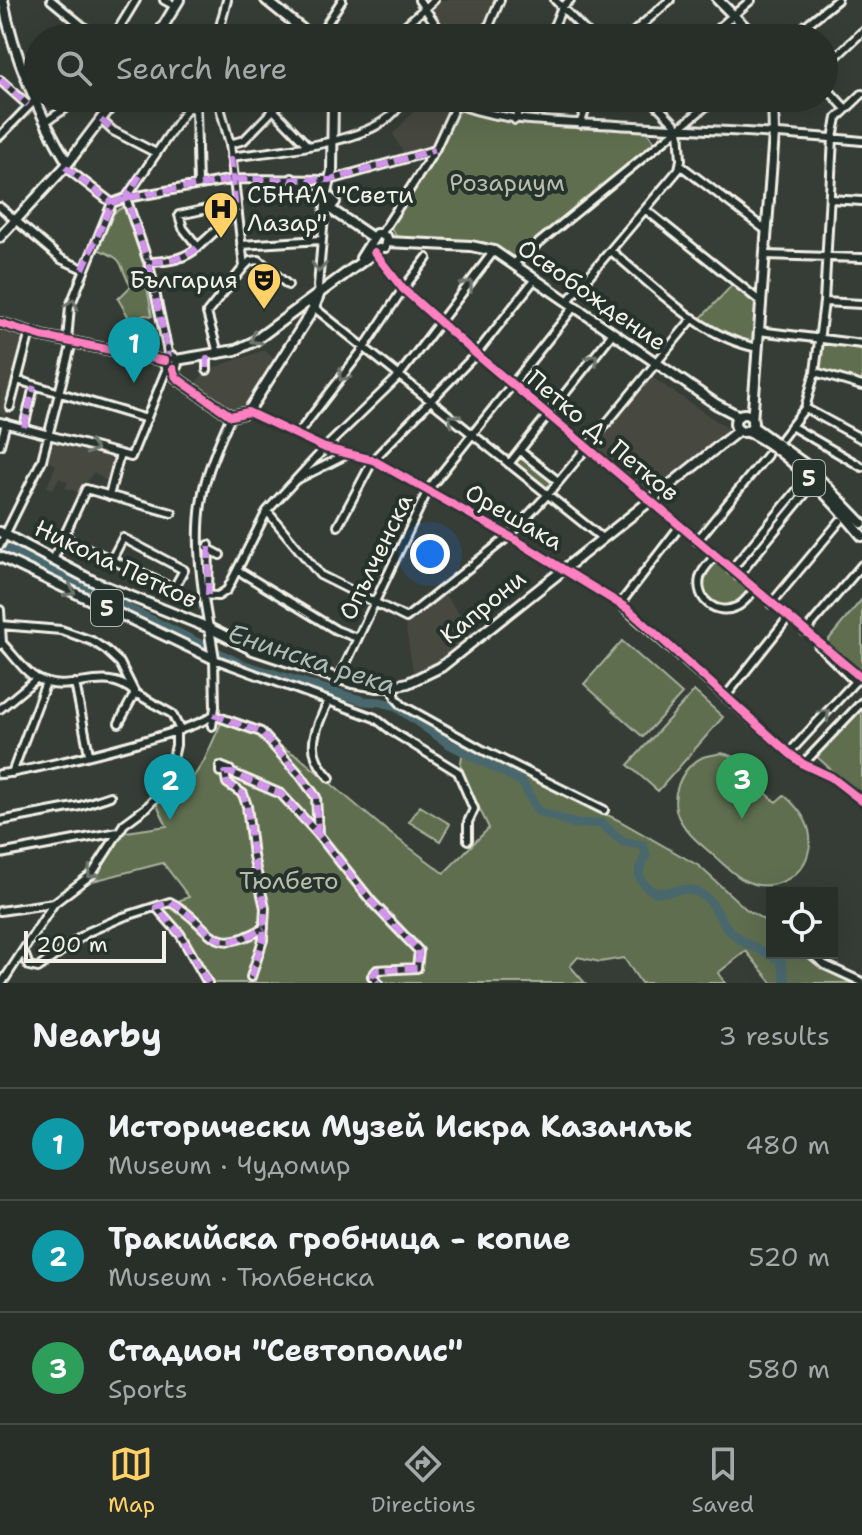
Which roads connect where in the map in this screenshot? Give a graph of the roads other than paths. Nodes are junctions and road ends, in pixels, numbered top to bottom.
1 (3, 0) edge
2 (51, 0) edge
3 (136, 0) edge
4 (164, 0) edge
5 (227, 0) edge
6 (266, 0) edge
7 (342, 0) edge
8 (419, 0) edge
9 (434, 0) edge
10 (500, 0) edge
11 (555, 0) edge
12 (570, 0) edge
13 (670, 0) edge
14 (718, 0) edge
15 (751, 0) edge
16 (837, 0) edge
17 (177, 3) edge
18 (562, 7) junction
19 (425, 9) junction
20 (733, 16) junction
21 (80, 24) edge
22 (121, 24) edge
23 (164, 24) edge
24 (221, 24) edge
25 (297, 24) edge
26 (328, 24) edge
27 (407, 24) edge
28 (435, 24) edge
29 (490, 24) edge
30 (555, 24) edge
31 (578, 24) edge
32 (643, 24) edge
33 (724, 24) edge
34 (741, 24) edge
35 (807, 24) edge
36 (862, 32) edge
37 (838, 55) edge
38 (24, 75) edge
39 (0, 80) edge
40 (862, 94) edge
41 (24, 96) edge
42 (838, 100) edge
43 (845, 108) junction
44 (24, 110) edge
45 (38, 112) edge
46 (60, 112) edge
47 (107, 112) edge
48 (184, 112) edge
49 (196, 112) edge
50 (221, 112) edge
51 (272, 112) edge
52 (276, 112) edge
53 (333, 112) edge
54 (393, 112) edge
55 (452, 112) edge
56 (491, 112) edge
57 (519, 112) edge
58 (585, 112) edge
59 (664, 112) edge
60 (699, 112) edge
61 (773, 112) edge
62 (101, 120) junction
63 (515, 120) junction
64 (45, 122) junction
65 (580, 124) junction
66 (679, 128) junction
67 (774, 132) junction
68 (0, 136) edge
69 (833, 138) junction
70 (333, 140) junction
71 (862, 141) edge
72 (230, 144) junction
73 (308, 146) junction
74 (435, 150) junction
75 (156, 153) junction
76 (231, 157) junction
77 (66, 165) junction
78 (680, 165) junction
79 (234, 179) junction
80 (294, 180) junction
81 (330, 181) junction
82 (198, 185) junction
83 (126, 198) junction
84 (830, 199) junction
85 (862, 201) edge
86 (112, 203) junction
87 (330, 205) junction
88 (0, 207) edge
89 (646, 210) junction
90 (236, 212) junction
91 (14, 221) junction
92 (767, 231) junction
93 (0, 237) edge
94 (321, 240) junction
95 (376, 243) junction
96 (241, 245) junction
97 (198, 247) junction
98 (494, 251) junction
99 (611, 251) junction
100 (765, 255) junction
101 (827, 256) junction
102 (427, 258) dead end
103 (862, 258) edge
104 (150, 261) junction
105 (513, 264) junction
106 (244, 267) junction
107 (83, 269) junction
108 (535, 279) junction
109 (288, 285) dead end
110 (403, 289) junction
111 (319, 295) junction
112 (761, 302) junction
113 (824, 302) junction
114 (571, 304) junction
115 (862, 304) edge
116 (311, 306) junction
117 (693, 318) junction
118 (439, 322) junction
119 (0, 323) edge
120 (759, 331) junction
121 (30, 332) junction
122 (613, 333) junction
123 (819, 338) junction
124 (70, 341) junction
125 (862, 344) edge
126 (364, 348) junction
127 (758, 348) junction
128 (218, 353) junction
129 (476, 354) junction
130 (207, 356) junction
131 (170, 363) junction
132 (656, 363) junction
133 (207, 370) dead end
134 (815, 372) junction
135 (398, 377) junction
136 (17, 380) junction
137 (512, 385) junction
138 (34, 386) junction
139 (862, 386) edge
140 (61, 394) junction
141 (430, 401) junction
142 (10, 407) dead end
143 (805, 408) junction
144 (248, 412) junction
145 (231, 416) junction
146 (549, 416) junction
147 (147, 419) junction
148 (3, 422) edge
149 (744, 423) junction
150 (791, 426) junction
151 (24, 427) junction
152 (297, 435) junction
153 (473, 435) junction
154 (49, 436) junction
155 (782, 438) dead end
156 (862, 439) edge
157 (0, 445) edge
158 (586, 447) junction
159 (325, 448) junction
160 (520, 451) junction
161 (120, 454) junction
162 (349, 454) junction
163 (767, 455) dead end
164 (373, 460) junction
165 (509, 464) junction
166 (862, 467) edge
167 (294, 481) junction
168 (558, 481) junction
169 (803, 483) dead end
170 (809, 489) dead end
171 (428, 490) junction
172 (547, 494) junction
173 (109, 496) junction
174 (649, 500) junction
175 (267, 511) junction
176 (172, 513) dead end
177 (840, 521) dead end
178 (862, 523) edge
179 (338, 526) dead end
180 (680, 526) junction
181 (509, 536) junction
182 (862, 536) edge
183 (2, 537) edge
184 (63, 537) junction
185 (602, 538) junction
186 (697, 541) junction
187 (220, 555) dead end
188 (715, 556) junction
189 (0, 557) edge
190 (112, 559) junction
191 (53, 560) junction
192 (862, 565) edge
193 (563, 569) junction
194 (731, 570) junction
195 (239, 571) junction
196 (738, 576) junction
197 (754, 590) junction
198 (205, 595) junction
199 (374, 603) junction
200 (620, 604) junction
201 (771, 604) junction
202 (0, 610) edge
203 (788, 618) junction
204 (1, 625) edge
205 (210, 632) junction
206 (805, 632) junction
207 (357, 638) junction
208 (1, 644) edge
209 (213, 657) junction
210 (441, 667) joint
211 (339, 678) junction
212 (859, 678) edge
213 (36, 679) junction
214 (46, 682) junction
215 (75, 683) junction
216 (393, 686) junction
217 (135, 693) junction
218 (726, 696) junction
219 (328, 701) junction
220 (862, 702) edge
221 (0, 709) edge
222 (213, 715) junction
223 (119, 723) dead end
224 (215, 726) dead end
225 (178, 731) junction
226 (789, 753) junction
227 (89, 754) junction
228 (803, 764) junction
229 (220, 772) dead end
230 (12, 773) junction
231 (0, 774) edge
232 (330, 778) dead end
233 (246, 779) junction
234 (110, 796) dead end
235 (862, 801) edge
236 (604, 810) dead end
237 (0, 821) edge
238 (118, 832) junction
239 (318, 834) junction
240 (468, 840) dead end
241 (0, 854) edge
242 (54, 903) junction
243 (156, 907) junction
244 (0, 911) edge
245 (264, 928) junction
246 (24, 952) junction
247 (818, 959) edge
248 (251, 977) dead end
249 (862, 982) edge
250 (2, 983) edge
251 (208, 983) edge
252 (378, 983) edge

1 - 38 main road
2 - 21 street
3 - 22 street
4 - 17 street
5 - 24 street
6 - 25 main road
7 - 26 street
8 - 19 street
9 - 19 street
10 - 29 street
11 - 18 street
12 - 18 street
13 - 32 street
14 - 20 main road
15 - 20 street
16 - 35 street
17 - 23 main road
18 - 30 street
18 - 31 street
19 - 27 street
19 - 28 street
20 - 33 street
20 - 34 main road
36 - 37 street
39 - 41 street
40 - 43 street
42 - 43 street
43 - 69 street
44 - 68 street
45 - 64 main road
46 - 64 street
47 - 62 main road
48 - 75 street
49 - 82 street
50 - 72 street
51 - 72 street
52 - 73 street
53 - 70 main road
54 - 70 street
55 - 74 street
56 - 63 street
57 - 63 street
58 - 65 street
59 - 66 street
60 - 66 street
61 - 67 main road
62 - 75 street
62 - 77 main road
63 - 65 street
64 - 77 main road
65 - 66 street
66 - 67 street
66 - 78 street
66 - 105 street
67 - 69 street
67 - 92 main road
69 - 71 street
69 - 84 street
70 - 73 street
70 - 81 main road
72 - 76 street
73 - 76 street
74 - 81 street
74 - 95 street
75 - 83 street
76 - 79 street
77 - 86 street
77 - 91 main road
78 - 89 street, Опълченска
78 - 92 street
79 - 80 street
79 - 82 street
79 - 90 street
80 - 81 street
80 - 87 street
81 - 87 main road
82 - 83 street
83 - 86 street
83 - 104 street
84 - 85 street
84 - 101 street
86 - 107 street
87 - 94 street
87 - 95 main road
88 - 91 street
89 - 99 street, Опълченска
89 - 112 street
90 - 96 street
90 - 97 street
90 - 97 street
91 - 93 main road
91 - 107 street
92 - 100 main road
94 - 96 street
94 -> 111 street
95 - 98 main road, Освобождение
95 - 110 street, Петко Д. Петков
95 - 111 main road
96 - 106 street
97 - 104 street
98 - 105 main road, Освобождение
118 -> 98 street
99 - 114 street, Опълченска
99 - 117 street
100 - 101 street
100 - 112 main road
101 - 103 street
101 - 113 street
102 - 110 street
104 - 131 street
105 - 108 main road, Освобождение
106 - 109 street
106 - 128 street
124 -> 107 street
108 - 114 main road, Освобождение
108 - 129 street
110 - 118 street, Петко Д. Петков
110 - 126 street
111 - 116 main road
112 - 120 main road
113 - 115 street
113 - 123 street
114 - 122 main road, Освобождение
114 - 137 street, Опълченска
116 - 126 street
116 -> 128 main road
116 - 144 main road
117 - 127 street
117 - 132 street
118 - 129 street, Петко Д. Петков
118 - 135 street
119 - 121 main road
120 - 123 street
120 - 127 main road
121 - 124 main road
121 - 136 street
122 - 132 main road, Освобождение
146 -> 122 street
123 - 125 street
123 - 134 street
124 - 131 main road
124 - 140 street
126 - 135 street
126 -> 152 street
127 - 149 main road
128 - 130 main road
129 - 137 street, Петко Д. Петков
129 - 141 street
130 - 131 main road
130 - 133 street
131 - 145 main road
131 - 147 street
132 - 149 main road, Освобождение
132 - 158 street
134 - 139 street
134 - 143 street
135 - 141 street
135 - 159 street
136 - 138 street
136 - 142 street
137 - 146 street, Петко Д. Петков
137 - 153 street, Опълченска
138 - 140 street
138 - 151 street
140 - 147 street
140 - 154 street
153 -> 141 street
141 - 164 street
143 - 150 street
143 - 156 street
144 - 145 main road
144 - 152 street, Орешака
145 - 198 street
146 - 158 street, Петко Д. Петков
146 - 160 street
147 - 161 street
148 - 151 street
148 - 157 street
149 - 174 main road, Капрони / 5
149 - 178 main road, 5
149 - 182 main road, 5
150 - 155 street
150 - 166 street
151 - 154 street
152 - 159 street, Орешака
153 - 165 street
153 - 171 street, Опълченска
154 -> 161 street
154 - 183 street
158 - 168 street
158 - 174 street, Петко Д. Петков
159 - 162 street, Орешака
159 - 167 street
160 - 165 street
160 - 168 street
161 - 173 street
162 - 164 street, Орешака
162 - 167 street
163 - 186 street
164 - 171 street, Орешака
164 - 179 street
165 - 172 street
167 - 175 street
168 - 172 street
169 - 194 street
170 - 196 street
171 - 181 street, Орешака
171 - 199 street, Опълченска
172 - 181 street
172 - 185 street
173 - 176 street
173 - 184 street
174 - 180 street, Петко Д. Петков
174 - 185 main road, Капрони / 5
175 - 195 street
175 - 199 street
177 - 201 street
180 - 186 street, Петко Д. Петков
180 - 200 street
181 - 193 street, Орешака
181 - 199 street
183 - 191 main road, Никола Петков / 5
184 - 190 street
184 - 191 street
185 - 193 main road, Капрони / 5
186 - 188 street, Петко Д. Петков
187 - 198 street
188 - 194 street, Петко Д. Петков
188 - 197 street
189 -> 209 main road, Никола Петков / 5
190 - 190 street
191 - 205 main road, Никола Петков / 5
192 - 206 street
193 - 200 street, Орешака
193 - 210 main road, Капрони / 5
194 - 196 street, Петко Д. Петков
195 - 198 street
195 - 207 street
196 - 197 street, Петко Д. Петков
197 - 201 street, Петко Д. Петков
198 - 205 street
199 - 207 street, Опълченска
200 - 218 street, Орешака
201 - 203 street, Петко Д. Петков
202 - 204 street
203 - 206 street, Петко Д. Петков
203 - 218 street
204 - 208 street
204 - 217 street
205 - 209 main road
205 - 211 main road, Никола Петков / 5
206 - 212 street, Петко Д. Петков
207 - 211 street, Опълченска
208 - 213 street
209 - 219 street
209 - 222 street
210 - 216 main road, Никола Петков / 5
211 - 216 main road, Никола Петков / 5
226 -> 212 street
213 - 214 street
213 - 221 street
214 - 215 street
214 - 230 street
215 - 217 street
215 - 227 street
216 - 236 street
217 - 223 street
217 - 225 street
218 - 226 street, Орешака
219 - 232 street
219 - 240 street
220 - 228 street
222 - 224 street
222 - 225 street
222 - 239 street
225 - 227 street
225 - 238 street
226 - 228 street, Орешака
227 - 230 street
228 - 235 street, Орешака
229 - 233 street
230 - 231 street
233 - 239 street
233 - 245 street
234 - 237 street
238 - 241 street
238 -> 242 street
239 - 252 street
242 - 244 street
242 - 246 street
243 - 245 street
243 - 246 street
243 - 251 street
245 - 248 street
246 - 250 street
247 - 249 street

